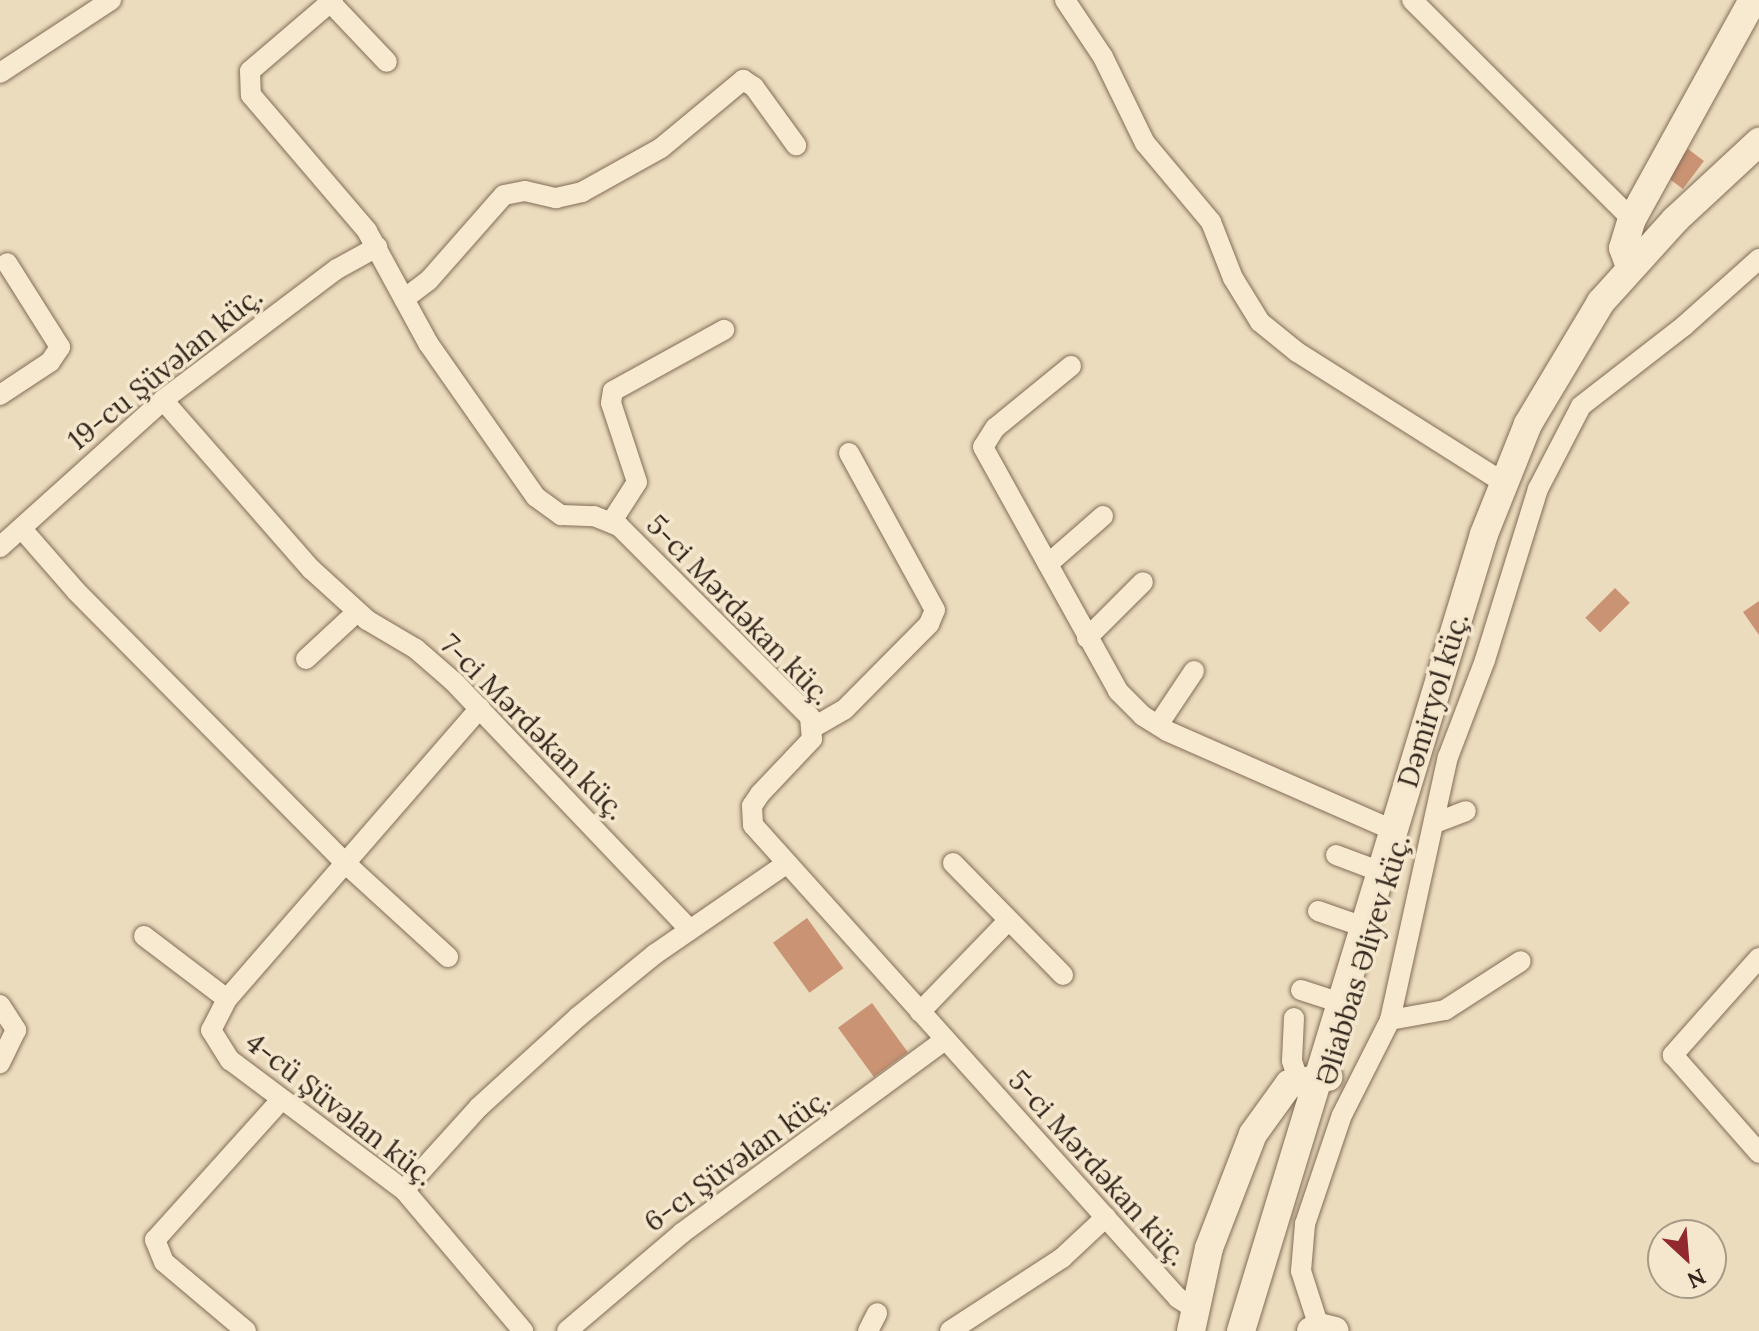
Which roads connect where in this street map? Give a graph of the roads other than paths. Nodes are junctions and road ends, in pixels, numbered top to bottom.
1 (111, 0) edge
2 (1065, 0) edge
3 (1412, 0) edge
4 (1753, 0) edge
5 (332, 1) edge
6 (387, 62) dead end
7 (0, 73) edge
8 (1759, 142) edge
9 (796, 145) dead end
10 (1759, 155) edge
11 (1632, 219) junction
12 (377, 247) junction
13 (1759, 259) edge
14 (7, 263) dead end
15 (1630, 267) junction
16 (404, 299) junction
17 (724, 330) dead end
18 (1071, 366) dead end
19 (0, 395) edge
20 (163, 400) junction
21 (849, 453) dead end
22 (1503, 482) junction
23 (1103, 516) dead end
24 (612, 521) junction
25 (22, 529) junction
26 (0, 547) edge
27 (1048, 564) junction
28 (1143, 582) dead end
29 (357, 612) junction
30 (1087, 638) junction
31 (306, 659) dead end
32 (1194, 671) dead end
33 (480, 708) junction
34 (1158, 725) junction
35 (814, 727) junction
36 (1466, 811) dead end
37 (1435, 823) junction
38 (1393, 830) junction
39 (1336, 855) dead end
40 (344, 862) junction
41 (953, 863) dead end
42 (786, 864) junction
43 (1381, 872) junction
44 (1318, 911) dead end
45 (1008, 921) junction
46 (1364, 927) junction
47 (690, 930) junction
48 (144, 936) dead end
49 (448, 957) dead end
50 (1759, 958) edge
51 (1521, 961) dead end
52 (1063, 975) dead end
53 (1301, 990) dead end
54 (227, 999) junction
55 (1341, 1003) junction
56 (0, 1005) edge
57 (920, 1012) junction
58 (1294, 1018) dead end
59 (1390, 1020) junction
60 (945, 1040) junction
61 (0, 1063) edge
62 (1315, 1077) junction
63 (281, 1100) junction
64 (1759, 1153) edge
65 (404, 1190) junction
66 (1106, 1217) junction
67 (1193, 1320) edge
68 (1322, 1330) edge
69 (246, 1331) edge
70 (523, 1331) edge
71 (567, 1331) edge
72 (950, 1331) edge
73 (1241, 1331) edge
74 (1250, 1331) edge

1 - 7 street
2 - 22 street
3 - 11 street
4 - 11 main road
5 - 6 street
5 - 12 street, 5-ci Mərdəkan küç.
8 - 15 main road, Dəmiryol küç.
9 - 16 street
10 - 62 main road, Əliabbas Əliyev küç.
11 - 15 main road
12 - 16 street, 5-ci Mərdəkan küç.
12 - 20 street, 19-cu Şüvəlan küç.
13 - 37 street, Dəmiryol küç.
14 - 19 street
15 - 22 main road, Dəmiryol küç.
16 - 24 street, 5-ci Mərdəkan küç.
17 - 24 street
18 - 27 street
20 - 25 street, 19-cu Şüvəlan küç.
20 - 29 street, 7-ci Mərdəkan küç.
21 - 35 street
22 - 38 main road, Dəmiryol küç.
23 - 27 street
24 - 35 street, 5-ci Mərdəkan küç.
25 - 26 street, 19-cu Şüvəlan küç.
25 - 40 street
27 - 30 street
28 - 30 street
29 - 31 street
29 - 33 street, 7-ci Mərdəkan küç.
30 - 34 street
32 - 34 street
33 - 40 street, 4-cü Şüvəlan küç.
33 - 47 street, 7-ci Mərdəkan küç.
34 - 38 street
35 - 42 street, 5-ci Mərdəkan küç.
36 - 37 street
37 - 59 street, Dəmiryol küç.
38 - 43 main road, Dəmiryol küç.
39 - 43 street
40 - 49 street
40 - 54 street, 4-cü Şüvəlan küç.
41 - 45 street
42 - 47 street
42 - 57 street, 5-ci Mərdəkan küç.
43 - 46 main road, Dəmiryol küç.
44 - 46 street
45 - 52 street
45 - 57 street
46 - 55 main road, Dəmiryol küç.
47 - 65 street
48 - 54 street
50 - 64 street
51 - 59 street
53 - 55 street
54 - 63 street, 4-cü Şüvəlan küç.
55 - 62 main road, Dəmiryol küç.
56 - 61 street
57 - 60 street, 5-ci Mərdəkan küç.
58 - 62 street
59 - 68 street, Dəmiryol küç.
60 - 66 street, 5-ci Mərdəkan küç.
60 - 71 street, 6-cı Şüvəlan küç.
62 - 67 main road
62 - 73 main road, Dəmiryol küç.
62 - 74 main road, Əliabbas Əliyev küç.
63 - 65 street, 4-cü Şüvəlan küç.
63 - 69 street
65 - 70 street, 4-cü Şüvəlan küç.
66 - 67 street, 5-ci Mərdəkan küç.
66 - 72 street

